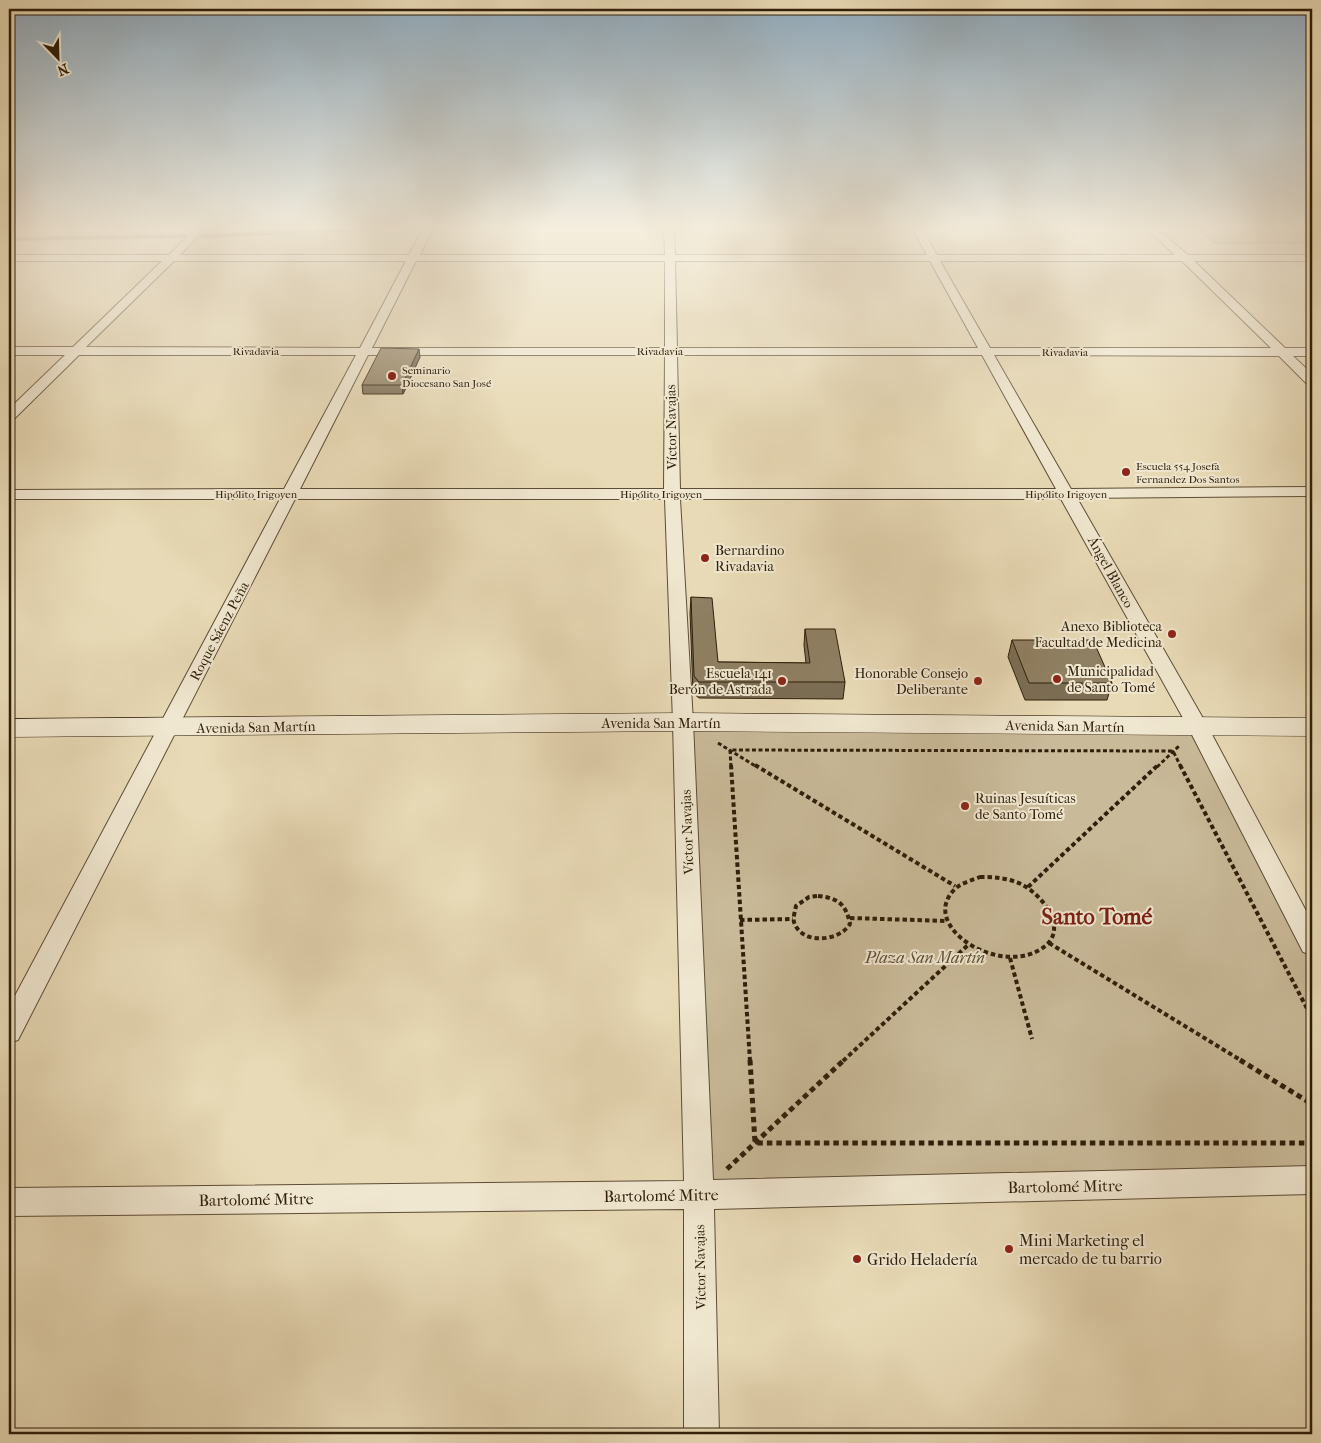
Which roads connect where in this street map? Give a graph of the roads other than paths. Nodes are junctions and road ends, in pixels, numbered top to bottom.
1 (132, 296) edge
2 (394, 296) edge
3 (670, 296) edge
4 (956, 296) edge
5 (1225, 296) edge
6 (9, 351) edge
7 (76, 351) junction
8 (365, 351) junction
9 (670, 351) junction
10 (987, 352) junction
11 (1283, 352) junction
12 (1312, 352) edge
13 (1312, 381) edge
14 (9, 416) edge
15 (1312, 491) edge
16 (9, 494) edge
17 (290, 494) junction
18 (672, 494) junction
19 (1067, 494) junction
20 (683, 722) junction
21 (1312, 727) edge
22 (9, 728) edge
23 (168, 728) junction
24 (1198, 728) junction
25 (1312, 945) edge
26 (9, 1032) edge
27 (1312, 1180) edge
28 (699, 1194) junction
29 (9, 1202) edge
30 (702, 1434) edge

1 - 7 street
2 - 8 street, Roque Sáenz Peña
3 - 9 street, Víctor Navajas
4 - 10 street, Ángel Blanco
5 - 11 street
6 - 7 street, Rivadavia
7 - 8 street, Rivadavia
7 - 14 street
8 - 9 street, Rivadavia
8 - 17 street, Roque Sáenz Peña
9 - 10 street, Rivadavia
9 - 18 street, Víctor Navajas
10 - 11 street, Rivadavia
10 - 19 street, Ángel Blanco
11 - 12 street, Rivadavia
11 - 13 street
15 - 19 street, Hipólito Irigoyen
16 - 17 street, Hipólito Irigoyen
17 - 18 street, Hipólito Irigoyen
17 - 23 street, Roque Sáenz Peña
18 - 19 street, Hipólito Irigoyen
18 - 20 street, Víctor Navajas
19 - 24 street, Ángel Blanco
20 - 23 main road, Avenida San Martín
20 - 24 main road, Avenida San Martín
20 - 28 street, Víctor Navajas
21 - 24 main road, Avenida San Martín
22 - 23 main road, Avenida San Martín
23 - 26 street, Roque Sáenz Peña
24 - 25 street, Ángel Blanco
27 - 28 street, Bartolomé Mitre
28 - 29 street, Bartolomé Mitre
28 - 30 street, Víctor Navajas

